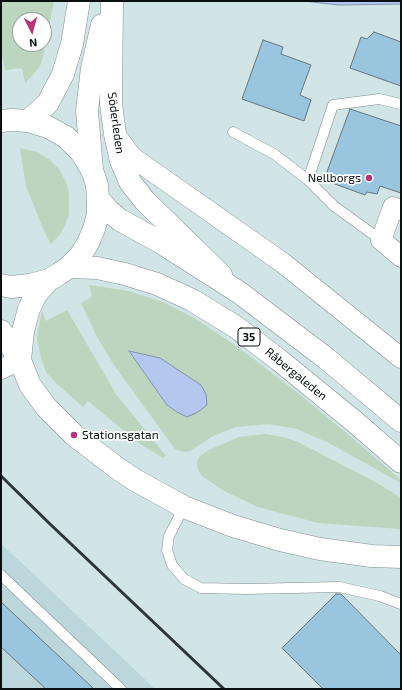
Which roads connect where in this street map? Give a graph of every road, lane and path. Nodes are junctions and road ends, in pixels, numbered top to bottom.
1 (79, 1) edge
2 (107, 1) edge
3 (112, 1) edge
4 (401, 104) edge
5 (1, 121) edge
6 (28, 121) junction
7 (233, 132) dead end
8 (115, 134) junction
9 (92, 170) junction
10 (308, 180) junction
11 (98, 199) junction
12 (401, 210) edge
13 (381, 240) junction
14 (401, 257) edge
15 (69, 267) junction
16 (49, 280) junction
17 (1, 285) edge
18 (240, 293) junction
19 (1, 331) edge
20 (401, 358) edge
21 (10, 364) edge
22 (401, 421) edge
23 (401, 462) edge
24 (184, 507) junction
25 (401, 557) edge
26 (1, 575) edge
27 (401, 604) edge
28 (121, 689) edge

1 - 6 main road
2 - 9 main road, Söderleden
3 - 8 main road, Söderleden
4 - 10 lane
5 - 6 main road
6 - 9 main road
7 - 10 lane
8 - 18 main road, Söderleden
8 - 20 street
9 - 11 main road
10 - 13 lane
11 - 15 main road
11 - 18 main road, 35
12 - 13 street
13 - 14 street
15 - 16 main road
15 - 23 main road, Råbergaleden / 35
16 - 17 main road
16 - 21 main road
18 - 22 main road, 35
19 - 21 main road
21 - 24 main road
24 - 25 main road
24 - 27 lane
26 - 28 lane

